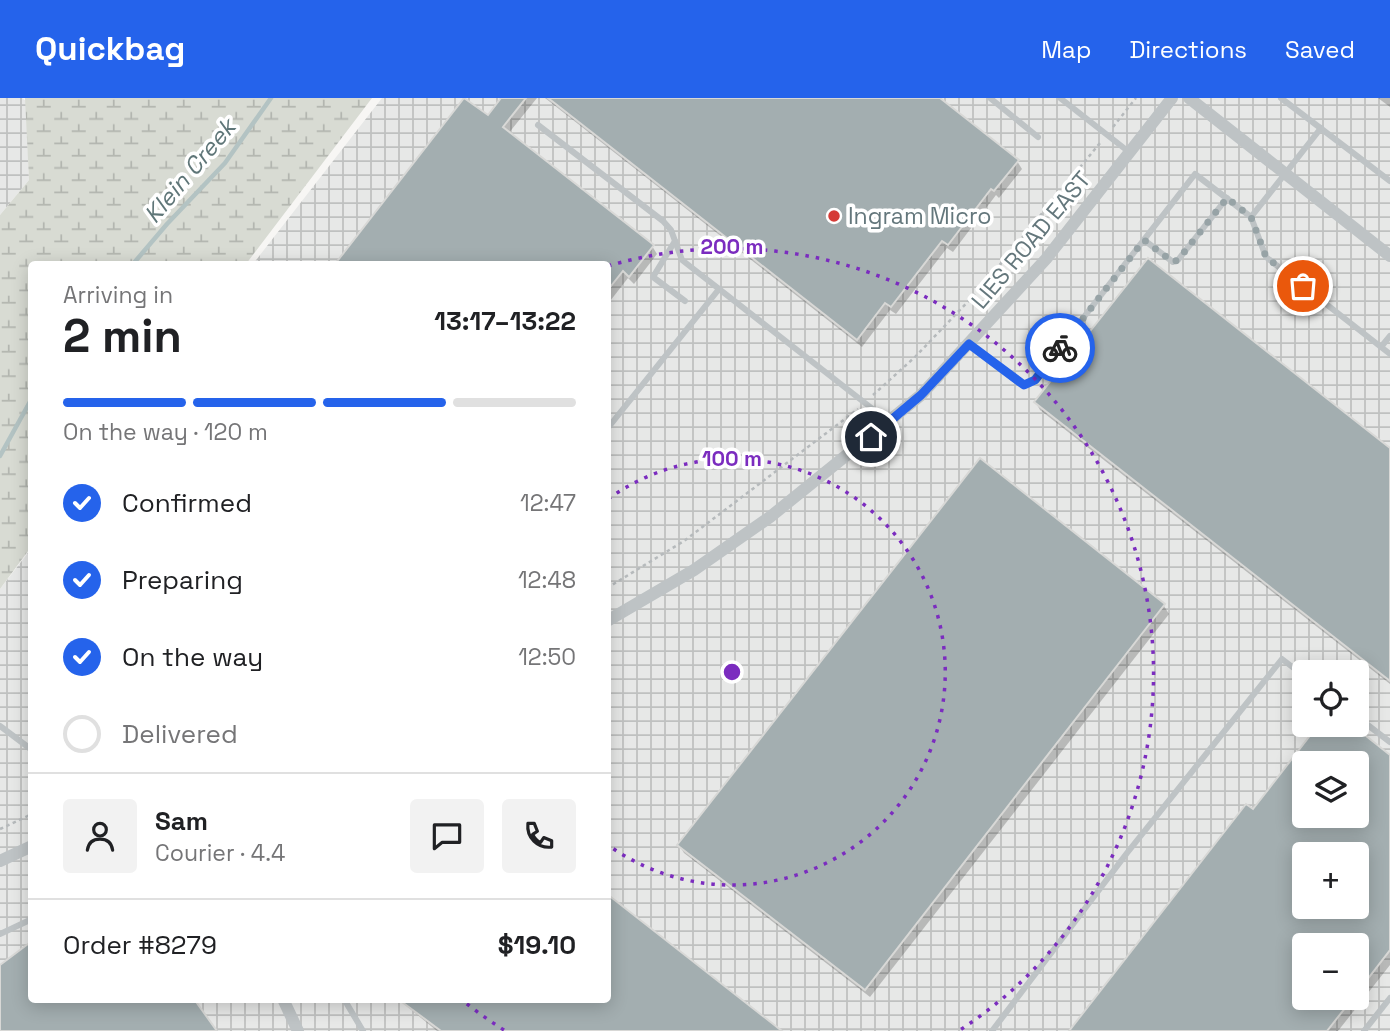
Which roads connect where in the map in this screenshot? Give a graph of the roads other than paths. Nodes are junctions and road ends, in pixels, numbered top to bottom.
1 (990, 98) edge
2 (1060, 98) edge
3 (1172, 98) edge
4 (1189, 98) edge
5 (1282, 98) edge
6 (538, 125) dead end
7 (1321, 128) junction
8 (1038, 137) dead end
9 (1131, 153) junction
10 (1285, 174) junction
11 (1390, 180) edge
12 (1227, 198) junction
13 (1251, 217) junction
14 (675, 240) junction
15 (1144, 240) junction
16 (1390, 257) edge
17 (719, 289) junction
18 (685, 301) dead end
19 (1390, 336) edge
20 (969, 344) junction
21 (1381, 347) junction
22 (1390, 354) edge
23 (889, 421) junction
24 (611, 424) edge
25 (611, 619) edge
26 (1292, 667) edge
27 (0, 726) edge
28 (1369, 726) edge
29 (1390, 742) edge
30 (28, 747) edge
31 (28, 848) edge
32 (0, 861) edge
33 (28, 921) edge
34 (0, 934) edge
35 (1390, 998) edge
36 (285, 1003) edge
37 (346, 1003) edge
38 (298, 1031) edge
39 (363, 1031) edge
40 (992, 1031) edge
41 (1364, 1031) edge

1 - 8 lane
2 - 9 lane
3 - 9 street, LIES ROAD EAST
4 - 10 street
5 - 7 lane
6 - 14 lane
7 - 10 lane
7 - 11 lane
9 - 20 street, LIES ROAD EAST
10 - 13 lane
10 - 16 street
12 - 13 lane
12 - 15 lane
12 - 15 lane
13 - 21 lane
14 - 17 lane
14 - 18 lane
15 - 20 lane
17 - 23 lane
17 - 24 lane
19 - 21 lane
20 - 23 street, LIES ROAD EAST
21 - 22 lane
23 - 25 street, LIES ROAD EAST
26 - 40 lane
27 - 30 lane
28 - 29 lane
31 - 32 street
33 - 34 lane
35 - 41 lane
36 - 38 street
37 - 39 lane

